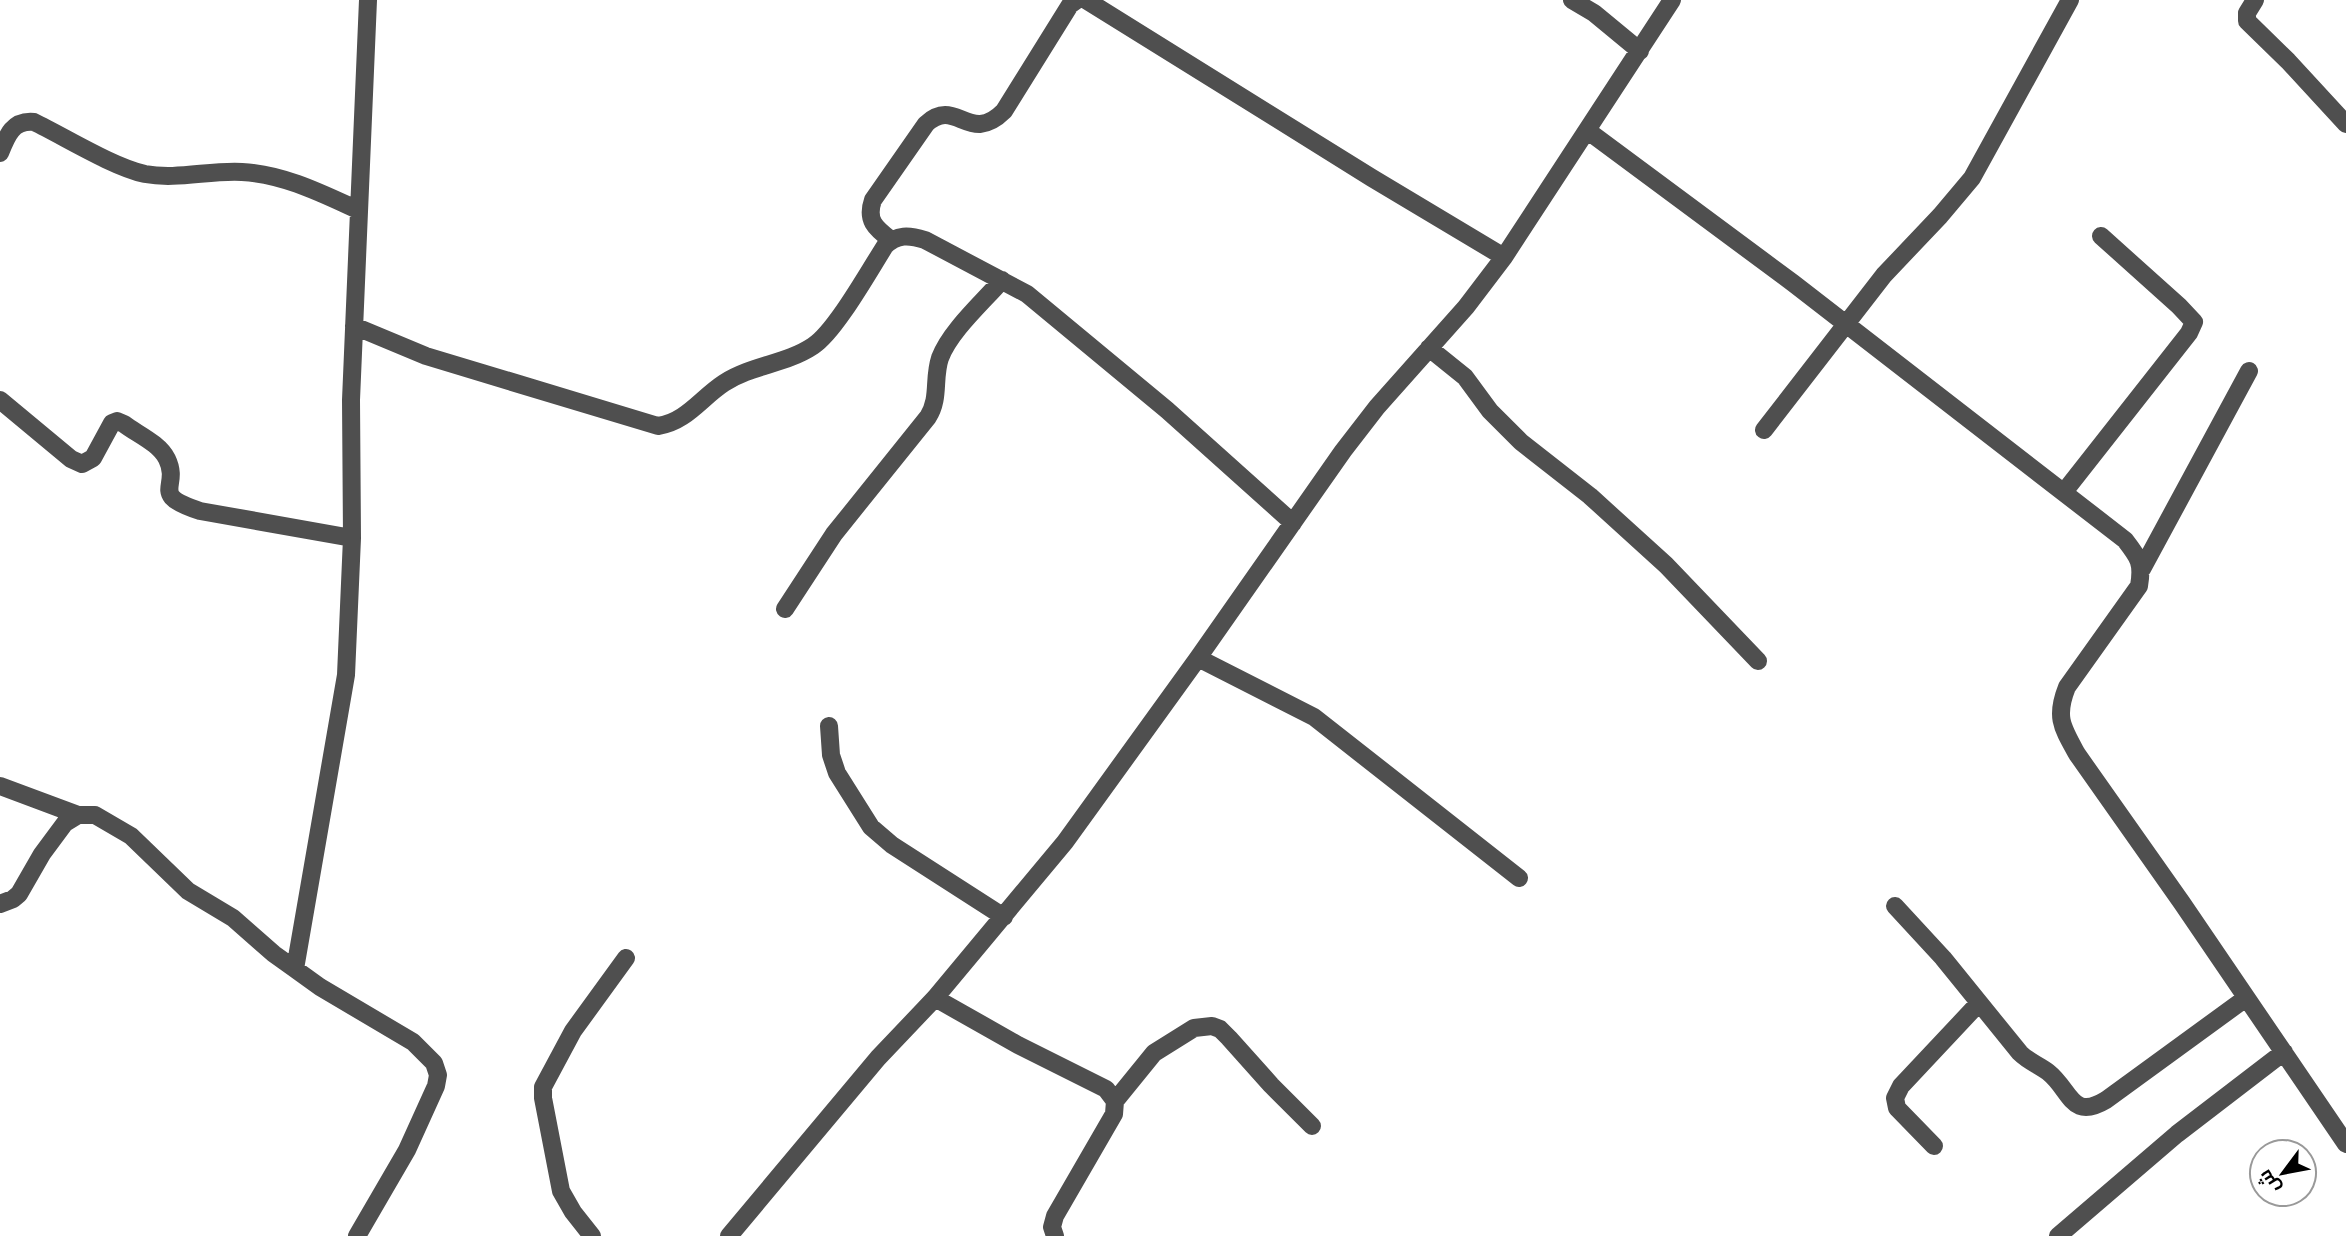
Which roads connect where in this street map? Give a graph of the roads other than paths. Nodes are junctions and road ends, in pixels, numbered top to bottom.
1 (368, 0) edge
2 (1077, 0) edge
3 (1086, 0) edge
4 (1572, 0) edge
5 (1672, 0) edge
6 (2070, 0) edge
7 (2255, 0) edge
8 (1640, 51) junction
9 (2346, 124) edge
10 (1588, 131) junction
11 (0, 153) edge
12 (358, 209) junction
13 (2101, 236) dead end
14 (891, 240) junction
15 (1504, 257) junction
16 (1002, 280) junction
17 (1846, 323) junction
18 (354, 326) junction
19 (1429, 348) junction
20 (2249, 371) dead end
21 (0, 400) edge
22 (1764, 430) dead end
23 (2064, 492) junction
24 (1293, 523) junction
25 (352, 538) junction
26 (2142, 569) junction
27 (785, 609) dead end
28 (1198, 659) junction
29 (1758, 661) dead end
30 (829, 726) dead end
31 (0, 786) edge
32 (78, 815) junction
33 (1519, 878) dead end
34 (0, 904) edge
35 (1895, 906) dead end
36 (1004, 917) junction
37 (626, 958) dead end
38 (295, 969) junction
39 (935, 998) junction
40 (2246, 998) junction
41 (1979, 1004) junction
42 (2284, 1052) junction
43 (1115, 1101) junction
44 (1312, 1126) dead end
45 (2346, 1144) edge
46 (1934, 1146) dead end
47 (357, 1236) edge
48 (592, 1236) edge
49 (729, 1236) edge
50 (1055, 1236) edge
51 (2059, 1236) edge

1 - 12 street
2 - 14 street
3 - 15 street
4 - 8 street
5 - 8 street
6 - 17 street
7 - 9 street
8 - 10 street
10 - 15 street
10 - 17 street
11 - 12 street
12 - 18 street
13 - 23 street
14 - 16 street
14 - 18 street
15 - 19 street
16 - 24 street
16 - 27 street
17 - 22 street
17 - 23 street
18 - 25 street
19 - 24 street
19 - 29 street
20 - 26 street
21 - 25 street
23 - 26 street
24 - 28 street
25 - 38 street
26 - 40 street
28 - 33 street
28 - 36 street
30 - 36 street
31 - 32 street
32 - 34 street
32 - 38 street
35 - 41 street
36 - 39 street
37 - 48 street
38 - 47 street
39 - 43 street
39 - 49 street
40 - 41 street
40 - 42 street
41 - 46 street
42 - 45 street
42 - 51 street
43 - 44 street
43 - 50 street

